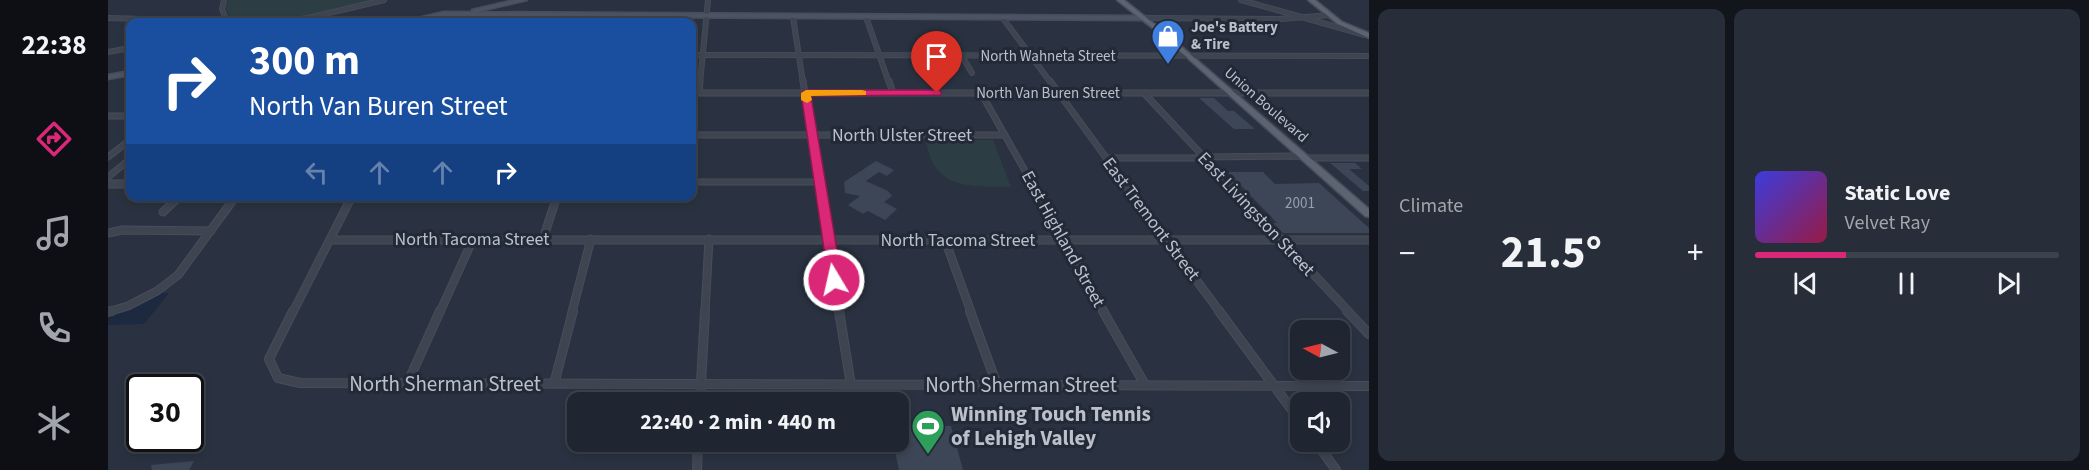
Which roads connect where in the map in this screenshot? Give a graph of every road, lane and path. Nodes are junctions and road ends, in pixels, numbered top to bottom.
1 (224, 0) edge
2 (384, 0) edge
3 (510, 0) edge
4 (524, 0) edge
5 (708, 0) edge
6 (1120, 0) edge
7 (1241, 0) edge
8 (1311, 0) edge
9 (462, 11) junction
10 (444, 14) junction
11 (480, 15) junction
12 (706, 17) junction
13 (793, 17) junction
14 (866, 17) junction
15 (1002, 17) junction
16 (1332, 17) junction
17 (108, 18) edge
18 (126, 18) edge
19 (225, 18) edge
20 (316, 18) edge
21 (424, 18) edge
22 (442, 18) edge
23 (563, 18) edge
24 (677, 18) edge
25 (1145, 18) junction
26 (1304, 18) junction
27 (1368, 36) edge
28 (126, 49) edge
29 (108, 52) edge
30 (696, 55) edge
31 (702, 55) junction
32 (800, 56) junction
33 (880, 56) junction
34 (962, 56) junction
35 (1031, 56) junction
36 (1189, 56) junction
37 (1362, 56) junction
38 (1369, 56) edge
39 (1369, 61) edge
40 (972, 73) dead end
41 (126, 74) edge
42 (108, 77) edge
43 (699, 93) joint
44 (806, 93) junction
45 (893, 93) junction
46 (981, 93) junction
47 (1059, 93) junction
48 (1144, 93) junction
49 (1232, 93) junction
50 (1369, 93) edge
51 (108, 116) edge
52 (126, 116) edge
53 (696, 135) edge
54 (812, 135) junction
55 (1005, 135) junction
56 (126, 143) edge
57 (108, 157) edge
58 (1203, 157) junction
59 (1305, 157) junction
60 (1106, 158) junction
61 (1369, 158) edge
62 (126, 162) edge
63 (108, 177) edge
64 (696, 182) edge
65 (818, 182) junction
66 (108, 184) edge
67 (126, 184) edge
68 (175, 201) edge
69 (232, 201) edge
70 (350, 201) edge
71 (555, 201) edge
72 (163, 212) dead end
73 (1369, 214) edge
74 (211, 231) junction
75 (110, 232) edge
76 (473, 239) junction
77 (543, 239) junction
78 (591, 239) junction
79 (709, 239) junction
80 (330, 240) junction
81 (828, 240) junction
82 (945, 240) junction
83 (1064, 240) junction
84 (1167, 240) junction
85 (1281, 240) junction
86 (1369, 240) edge
87 (108, 312) edge
88 (1369, 334) edge
89 (406, 384) junction
90 (554, 384) junction
91 (701, 385) junction
92 (851, 385) junction
93 (997, 385) junction
94 (1145, 385) junction
95 (1275, 386) junction
96 (1369, 386) edge
97 (701, 392) edge
98 (1290, 407) edge
99 (698, 452) edge
100 (1323, 452) edge
101 (697, 470) edge
102 (1336, 470) edge

1 - 19 street
2 - 20 street
3 - 9 street
4 - 9 street
5 - 12 street
6 - 25 main road, Union Boulevard
7 - 26 street
8 - 16 main road
9 - 10 street
9 - 11 street
10 - 11 street
10 - 21 street
10 - 22 street
11 - 23 street
12 - 13 street
12 - 24 street
12 - 31 street
13 - 14 street
13 - 32 street
14 - 15 street
14 - 33 street
15 - 25 street
15 - 35 street, East Tremont Street
16 - 26 street
16 - 27 main road
17 - 18 street
25 - 26 street
25 - 36 main road, Union Boulevard
26 - 27 street
28 - 29 street
30 - 31 street, North Wahneta Street
31 - 32 street, North Wahneta Street
31 - 43 street
32 - 33 street, North Wahneta Street
32 - 44 street
33 - 34 street, North Wahneta Street
33 - 45 street
34 - 35 street, North Wahneta Street
34 - 40 street
35 - 36 street, North Wahneta Street
35 - 47 street, East Tremont Street
36 - 37 street, North Wahneta Street
36 - 49 main road, Union Boulevard
37 - 38 street, North Wahneta Street
37 - 39 street
41 - 42 street
43 - 44 street, North Van Buren Street
44 - 45 street, North Van Buren Street
44 - 54 street
45 - 46 street, North Van Buren Street
46 - 47 street, North Van Buren Street
46 - 55 street, East Highland Street
47 - 48 street, North Van Buren Street
47 - 60 street, East Tremont Street
48 - 49 street, North Van Buren Street
48 - 58 street, East Livingston Street
49 - 50 street, North Van Buren Street
49 - 59 main road, Union Boulevard
51 - 52 street
53 - 54 street, North Ulster Street
54 - 55 street, North Ulster Street
54 - 65 street
55 - 83 street, East Highland Street
56 - 57 street
58 - 59 street
58 - 60 street
58 - 85 street, East Livingston Street
59 - 61 street
59 - 73 main road, Union Boulevard
60 - 84 street, East Tremont Street
62 - 63 street
64 - 65 street
65 - 81 street
66 - 67 street
68 - 72 street
69 - 74 street
70 - 80 street
71 - 77 street
74 - 75 street
74 - 87 street
76 - 77 street, North Tacoma Street
76 - 80 street, North Tacoma Street
76 - 89 street
77 - 78 street, North Tacoma Street
78 - 79 street, North Tacoma Street
78 - 90 street
79 - 81 street, North Tacoma Street
79 - 91 street
80 - 89 street, North Sherman Street
81 - 82 street, North Tacoma Street
81 - 92 street
82 - 83 street, North Tacoma Street
82 - 93 street
83 - 84 street, North Tacoma Street
83 - 94 street, East Highland Street
84 - 85 street, North Tacoma Street
84 - 95 street, East Tremont Street
85 - 86 street, North Tacoma Street
85 - 88 street, East Livingston Street
89 - 90 street, North Sherman Street
90 - 91 street, North Sherman Street
91 - 92 street, North Sherman Street
91 - 97 street
92 - 93 street, North Sherman Street
93 - 94 street, North Sherman Street
94 - 95 street, North Sherman Street
95 - 96 street, North Sherman Street
95 - 98 street, East Tremont Street
99 - 101 street
100 - 102 street

